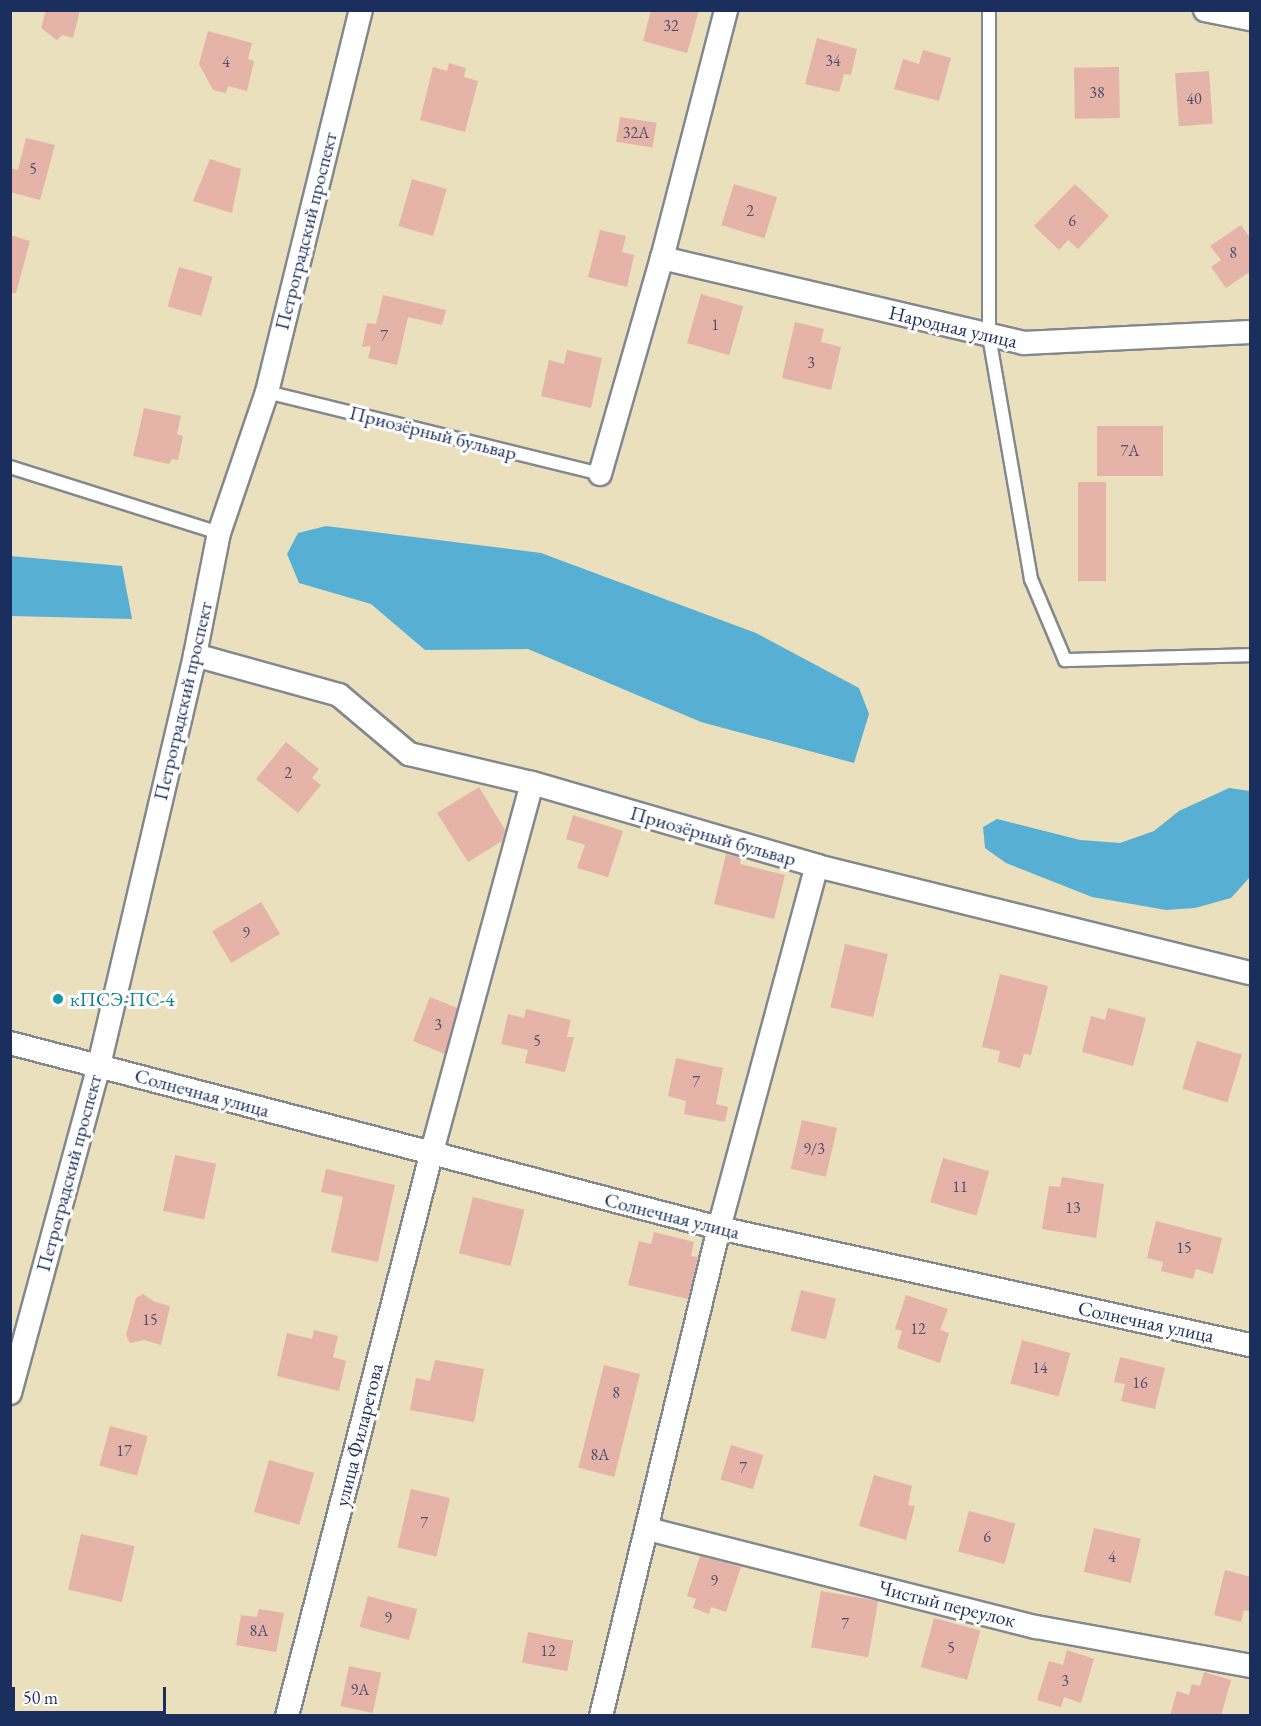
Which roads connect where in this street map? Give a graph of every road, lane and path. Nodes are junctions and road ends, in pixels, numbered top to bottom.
1 (361, 10) edge
2 (726, 10) edge
3 (989, 10) edge
4 (1205, 10) edge
5 (1251, 19) edge
6 (662, 258) junction
7 (1251, 332) edge
8 (989, 336) junction
9 (267, 392) junction
10 (10, 467) edge
11 (600, 474) joint
12 (219, 533) junction
13 (1251, 654) edge
14 (195, 656) junction
15 (532, 783) junction
16 (817, 866) junction
17 (1251, 974) edge
18 (10, 1043) edge
19 (99, 1065) junction
20 (431, 1155) junction
21 (720, 1228) junction
22 (1251, 1345) edge
23 (11, 1389) edge
24 (648, 1529) junction
25 (1251, 1665) edge
26 (287, 1716) edge
27 (601, 1716) edge

1 - 9 street, Петроградский проспект
2 - 6 street
3 - 8 lane
4 - 5 street
6 - 8 street, Народная улица
6 - 11 street
7 - 8 street, Народная улица
8 - 13 lane
9 - 11 lane, Приозёрный бульвар
9 - 12 street, Петроградский проспект
10 - 12 lane
12 - 14 street, Петроградский проспект
14 - 15 street, Приозёрный бульвар
14 - 19 street, Петроградский проспект
15 - 16 street, Приозёрный бульвар
15 - 20 street, улица Филаретова
16 - 17 street, Приозёрный бульвар
16 - 21 street
18 - 19 street, Солнечная улица
19 - 20 street, Солнечная улица
19 - 23 street, Петроградский проспект
20 - 21 street, Солнечная улица
20 - 26 street, улица Филаретова
21 - 22 street, Солнечная улица
21 - 24 street
24 - 25 street, Чистый переулок
24 - 27 street

